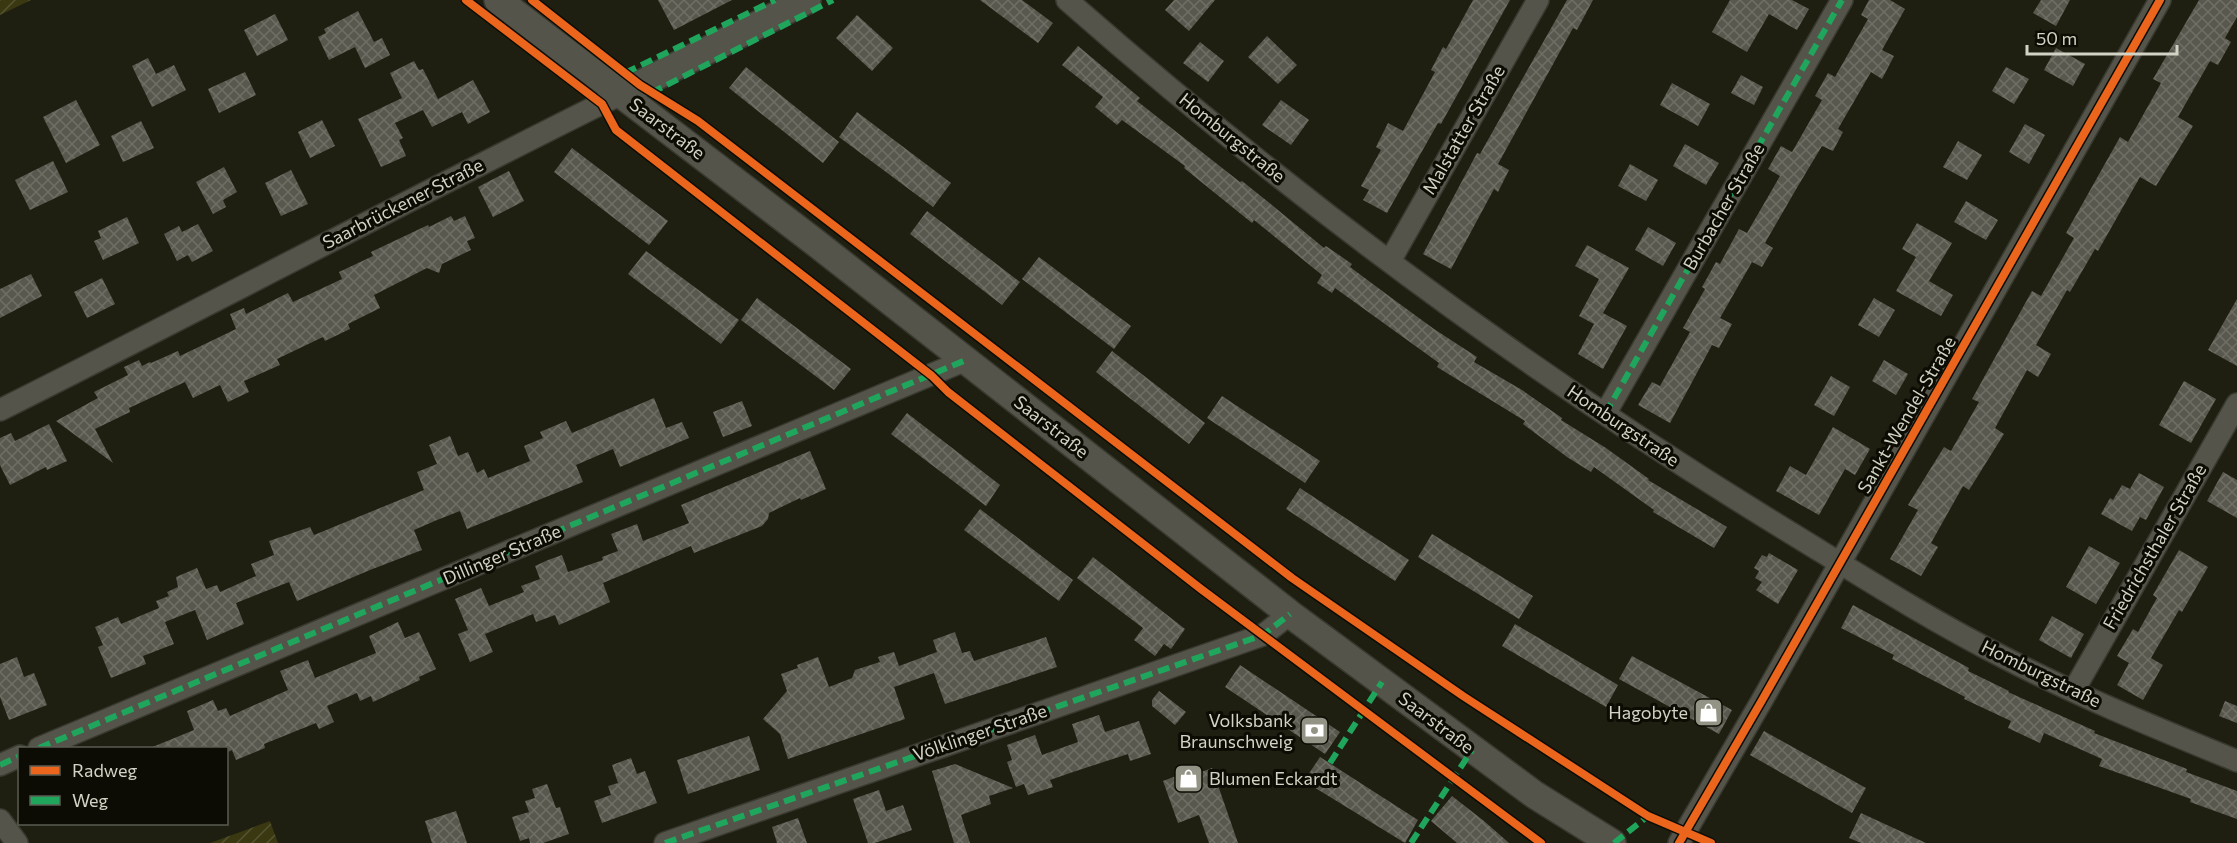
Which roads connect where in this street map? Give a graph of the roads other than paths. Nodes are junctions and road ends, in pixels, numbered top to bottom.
1 (498, 0) edge
2 (807, 0) edge
3 (1067, 0) edge
4 (1538, 0) edge
5 (1842, 0) edge
6 (2160, 0) edge
7 (621, 94) junction
8 (1390, 261) junction
9 (966, 360) junction
10 (2237, 404) edge
11 (0, 410) edge
12 (1605, 414) junction
13 (1840, 563) junction
14 (1290, 614) junction
15 (2074, 690) junction
16 (41, 747) edge
17 (18, 757) edge
18 (2237, 760) edge
19 (0, 765) edge
20 (0, 820) edge
21 (17, 843) edge
22 (665, 843) edge
23 (1612, 843) edge
24 (1679, 843) edge

1 - 7 street, Saarstraße
2 - 7 street, Saarbrückener Straße
3 - 8 street, Homburgstraße
4 - 8 street, Malstatter Straße
5 - 12 street, Burbacher Straße
6 - 13 street, Sankt-Wendel-Straße
7 - 9 street, Saarstraße
7 - 11 street, Saarbrückener Straße
8 - 12 street, Homburgstraße
9 - 14 street, Saarstraße
9 - 16 street, Dillinger Straße
10 - 15 street, Friedrichsthaler Straße
12 - 13 street, Homburgstraße
13 - 15 street, Homburgstraße
13 - 24 street, Sankt-Wendel-Straße
14 - 22 street, Völklinger Straße
14 - 23 street, Saarstraße
15 - 18 street, Homburgstraße
17 - 19 street
20 - 21 street

